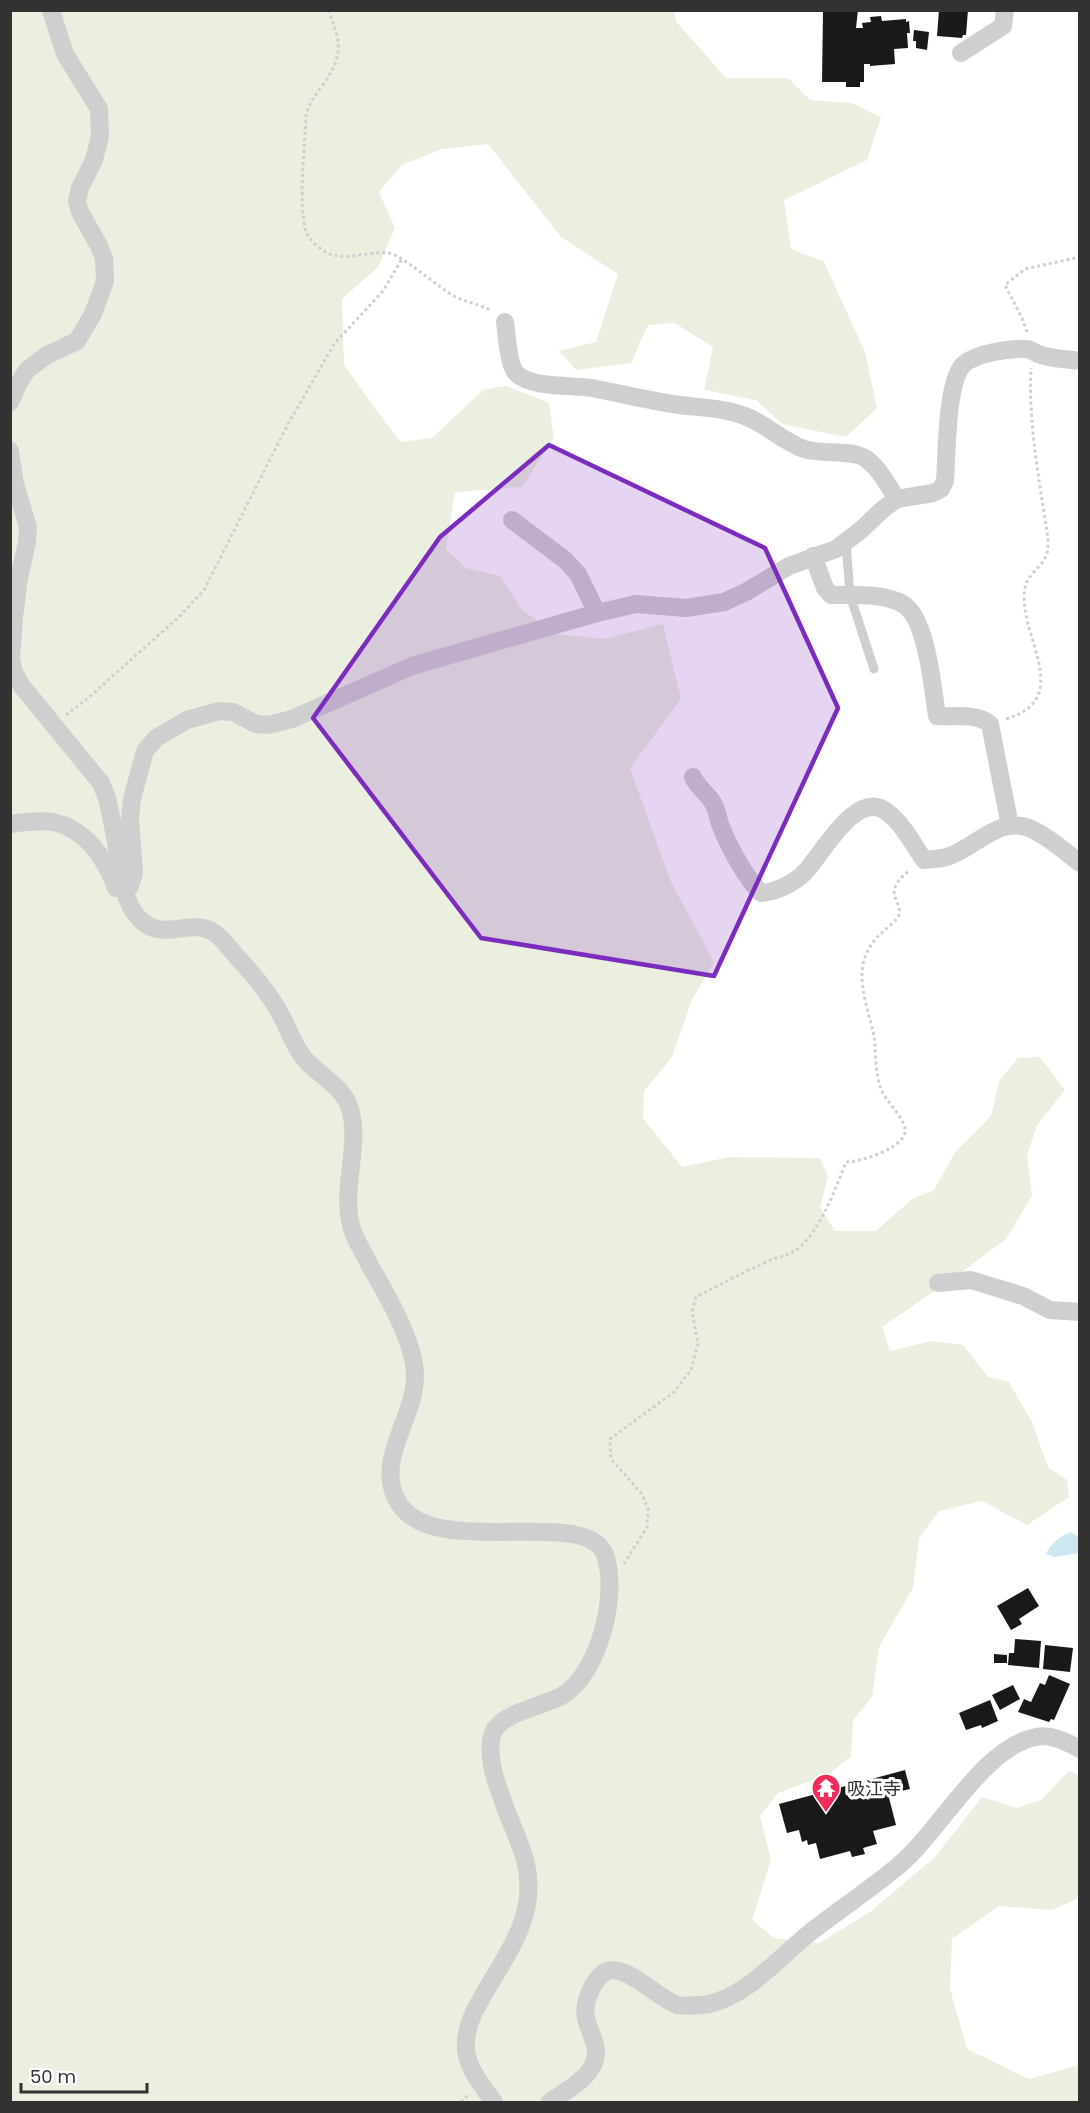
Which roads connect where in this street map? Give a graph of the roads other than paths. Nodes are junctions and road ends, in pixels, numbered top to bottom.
1 (51, 10) edge
2 (1005, 10) edge
3 (962, 53) dead end
4 (505, 322) road end
5 (1080, 361) edge
6 (10, 402) edge
7 (10, 451) edge
8 (897, 499) junction
9 (512, 520) dead end
10 (846, 542) junction
11 (813, 556) junction
12 (850, 595) junction
13 (597, 612) junction
14 (874, 669) dead end
15 (693, 777) dead end
16 (10, 824) edge
17 (1011, 826) junction
18 (1080, 863) edge
19 (126, 895) junction
20 (938, 1283) dead end
21 (1080, 1312) edge
22 (1080, 1749) edge
23 (494, 2103) edge
24 (550, 2103) edge

1 - 6 street
2 - 3 street
4 - 8 street
5 - 8 street
7 - 19 street
8 - 10 street
9 - 13 street
10 - 11 street
10 - 12 lane
11 - 12 street
11 - 13 street
12 - 14 lane
12 - 17 street
13 - 19 street
15 - 17 street
16 - 19 street
17 - 18 street
19 - 23 street
20 - 21 street
22 - 24 street

